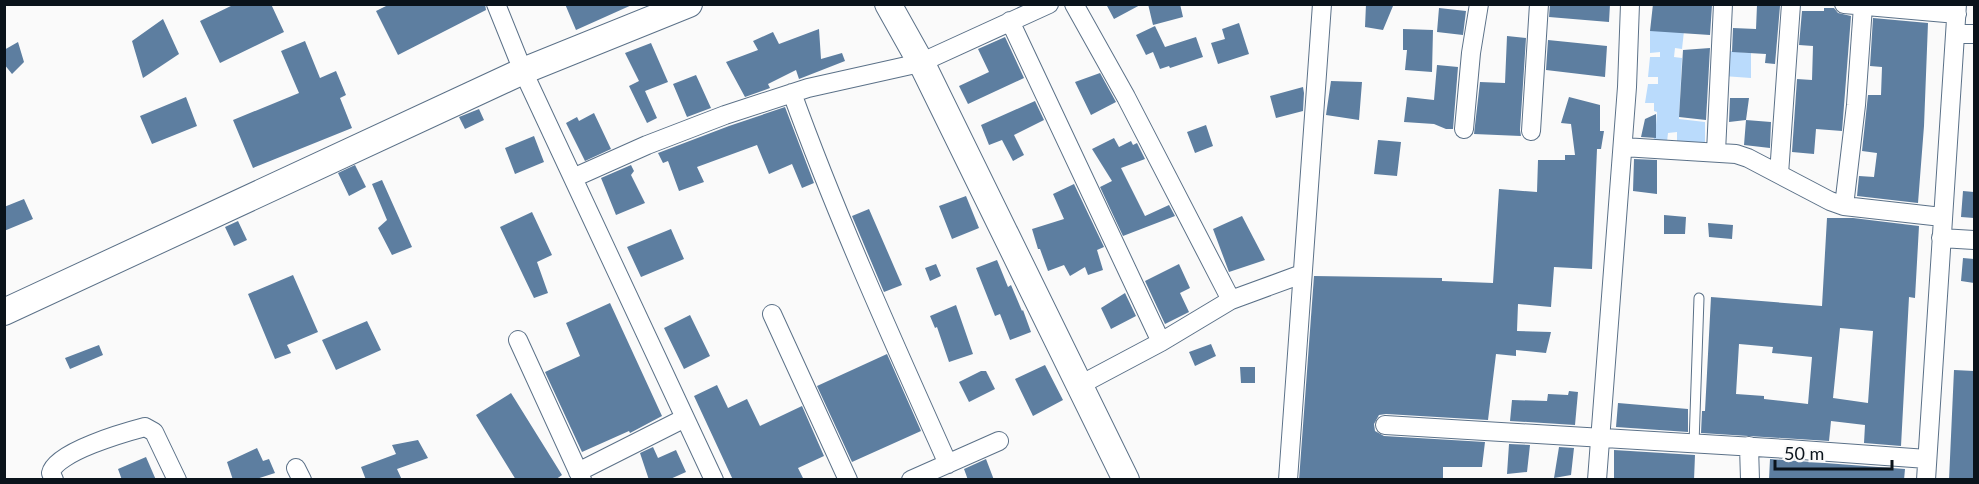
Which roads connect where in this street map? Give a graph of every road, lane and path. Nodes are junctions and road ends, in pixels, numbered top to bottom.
1 (496, 4) edge
2 (689, 4) edge
3 (888, 4) edge
4 (1049, 4) edge
5 (1074, 4) edge
6 (1322, 4) edge
7 (1479, 4) edge
8 (1539, 4) edge
9 (1630, 4) edge
10 (1723, 4) edge
11 (1791, 4) edge
12 (1844, 4) edge
13 (1863, 6) edge
14 (1957, 9) edge
15 (1010, 21) junction
16 (1955, 34) junction
17 (1974, 34) edge
18 (920, 63) junction
19 (523, 72) junction
20 (792, 93) junction
21 (1464, 129) dead end
22 (1531, 131) dead end
23 (1623, 147) junction
24 (1716, 152) junction
25 (1779, 174) junction
26 (573, 178) junction
27 (1844, 206) junction
28 (1942, 217) junction
29 (1941, 238) junction
30 (1974, 240) edge
31 (1302, 274) junction
32 (1699, 298) dead end
33 (1231, 300) junction
34 (4, 312) edge
35 (772, 314) dead end
36 (518, 340) dead end
37 (1161, 342) junction
38 (1080, 385) junction
39 (686, 418) junction
40 (1385, 425) dead end
41 (1600, 439) junction
42 (999, 441) dead end
43 (1694, 444) junction
44 (1749, 447) junction
45 (1927, 459) junction
46 (948, 464) junction
47 (580, 476) edge
48 (54, 480) edge
49 (177, 480) edge
50 (714, 480) edge
51 (848, 480) edge
52 (911, 480) edge
53 (1126, 480) edge
54 (1288, 480) edge
55 (1597, 480) edge
56 (1750, 480) edge
57 (1926, 480) edge

1 - 19 street
2 - 19 street
3 - 18 street
4 - 15 street
5 - 33 street
6 - 31 street
7 - 21 street
8 - 22 street
9 - 23 street
10 - 24 street
11 - 25 street
12 - 13 street
13 - 14 street
13 - 27 street
14 - 16 street
15 - 18 street
15 - 37 street
16 - 17 street
16 - 28 street
18 - 20 street
18 - 38 street
19 - 26 street
19 - 34 street
20 - 26 street
20 - 46 street
23 - 24 street
23 - 41 street
24 - 25 street
25 - 27 street
26 - 39 street
27 - 28 street
28 - 29 street
29 - 30 street
29 - 45 street
31 - 33 street
31 - 54 street
32 - 43 lane
33 - 37 street
35 - 51 street
36 - 47 street
37 - 38 street
38 - 53 street
39 - 47 street
39 - 50 street
40 - 41 street
41 - 43 street
41 - 55 street
42 - 46 street
43 - 44 street
44 - 45 street
44 - 56 street
45 - 57 street
46 - 52 street
48 - 49 street

